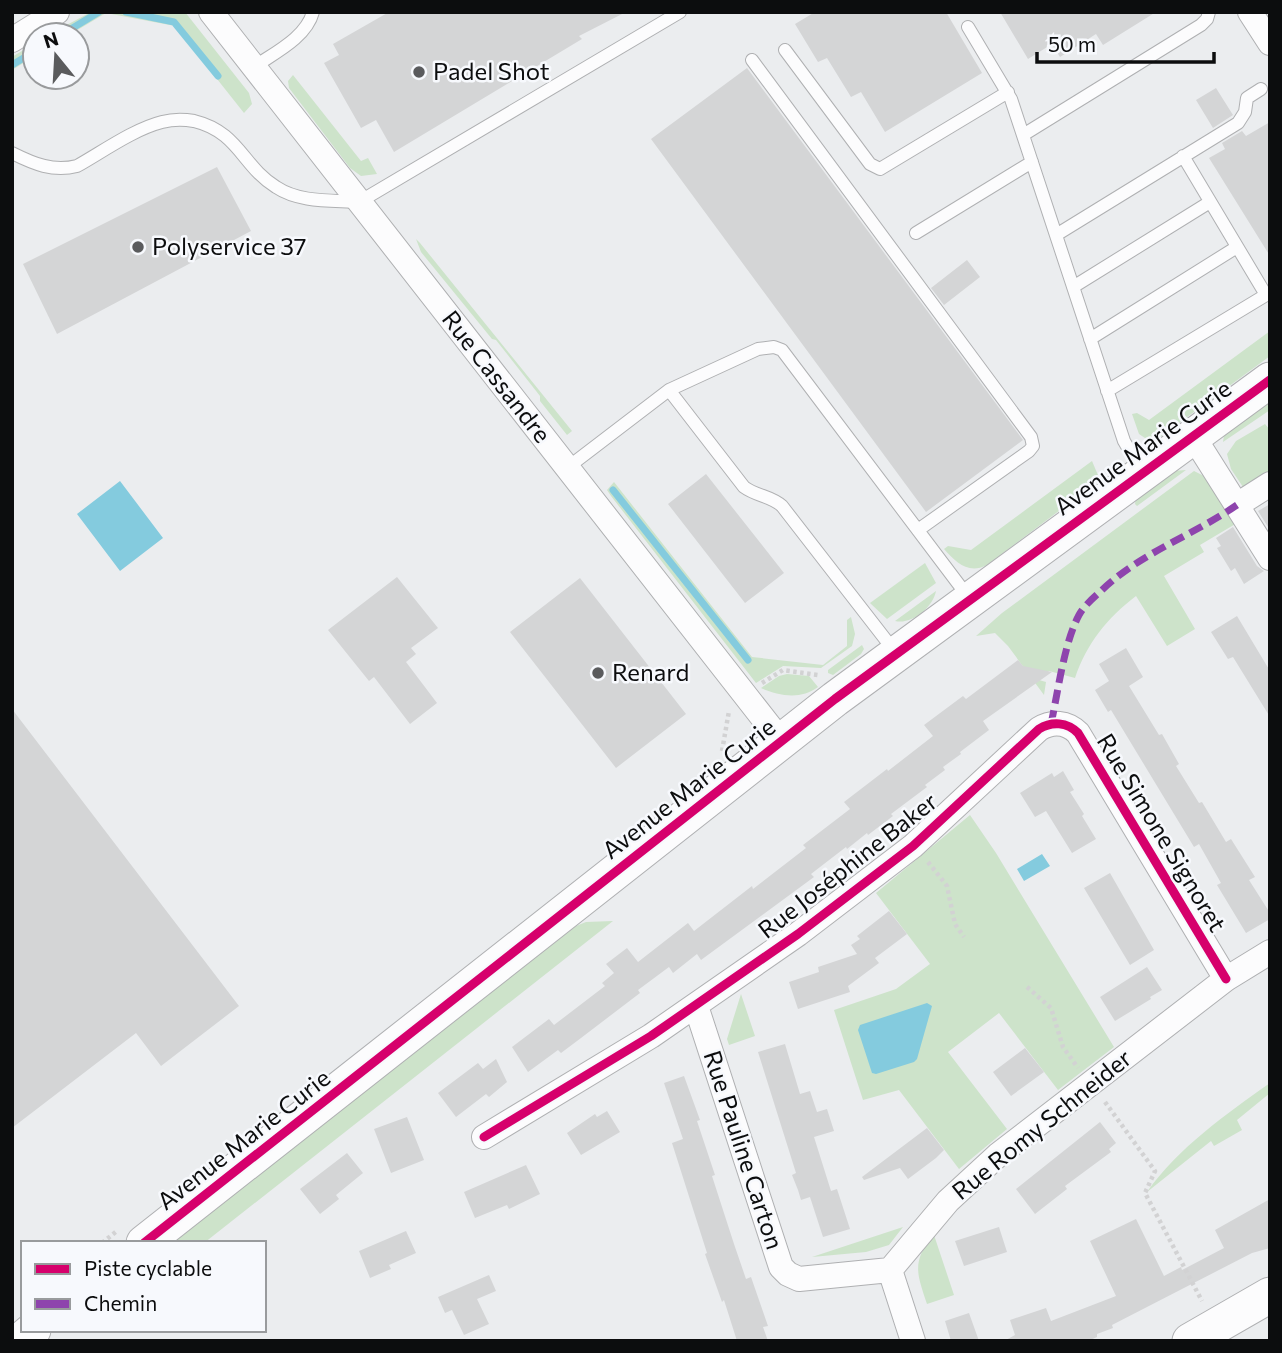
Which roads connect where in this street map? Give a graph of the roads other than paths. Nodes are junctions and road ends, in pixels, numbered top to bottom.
1 (57, 12) edge
2 (211, 12) edge
3 (313, 12) edge
4 (680, 12) edge
5 (1209, 12) edge
6 (1250, 12) edge
7 (968, 27) dead end
8 (12, 40) edge
9 (1270, 43) edge
10 (785, 50) dead end
11 (752, 60) dead end
12 (254, 67) junction
13 (1261, 89) dead end
14 (1008, 92) junction
15 (1023, 135) junction
16 (12, 153) edge
17 (1183, 156) junction
18 (1032, 162) junction
19 (359, 202) junction
20 (1210, 202) junction
21 (916, 233) dead end
22 (1056, 234) junction
23 (1237, 247) junction
24 (1073, 286) junction
25 (1268, 293) edge
26 (1090, 339) junction
27 (1270, 381) edge
28 (670, 390) junction
29 (1107, 391) junction
30 (1193, 436) junction
31 (567, 468) junction
32 (1143, 472) junction
33 (1270, 484) edge
34 (1237, 505) junction
35 (918, 530) junction
36 (1270, 558) edge
37 (970, 599) junction
38 (897, 653) junction
39 (1051, 724) joint
40 (781, 741) junction
41 (1270, 952) edge
42 (1226, 979) junction
43 (696, 1006) junction
44 (484, 1137) dead end
45 (147, 1241) edge
46 (890, 1270) junction
47 (1270, 1295) edge
48 (1203, 1334) edge
49 (913, 1341) edge

1 - 8 street
2 - 12 street, Rue Cassandre
3 - 12 lane
4 - 19 lane
5 - 15 lane
6 - 9 street
7 - 14 lane
10 - 14 lane
11 - 35 lane
12 - 19 street, Rue Cassandre
13 - 17 lane
14 - 15 lane
15 - 18 lane
16 - 19 lane
17 - 20 lane
17 - 22 lane
18 - 21 lane
18 - 22 lane
19 - 31 street, Rue Cassandre
20 - 23 lane
20 - 24 lane
22 - 24 lane
23 - 25 lane
23 - 26 lane
24 - 26 lane
25 - 29 lane
26 - 29 lane
27 - 30 main road, Avenue Marie Curie
28 - 31 lane
28 - 35 lane
28 - 38 lane
29 - 32 lane
30 - 32 main road, Avenue Marie Curie
30 - 34 street
31 - 40 street, Rue Cassandre
32 - 37 main road, Avenue Marie Curie
33 - 34 street
34 - 36 street
35 - 37 lane
37 - 38 main road, Avenue Marie Curie
38 - 40 main road, Avenue Marie Curie
39 - 42 street, Rue Simone Signoret
39 - 43 street, Rue Joséphine Baker
40 - 45 main road, Avenue Marie Curie
41 - 42 street, Rue Romy Schneider
42 - 46 street, Rue Romy Schneider
43 - 44 street, Rue Joséphine Baker
43 - 46 street, Rue Pauline Carton
46 - 49 street
47 - 48 main road

